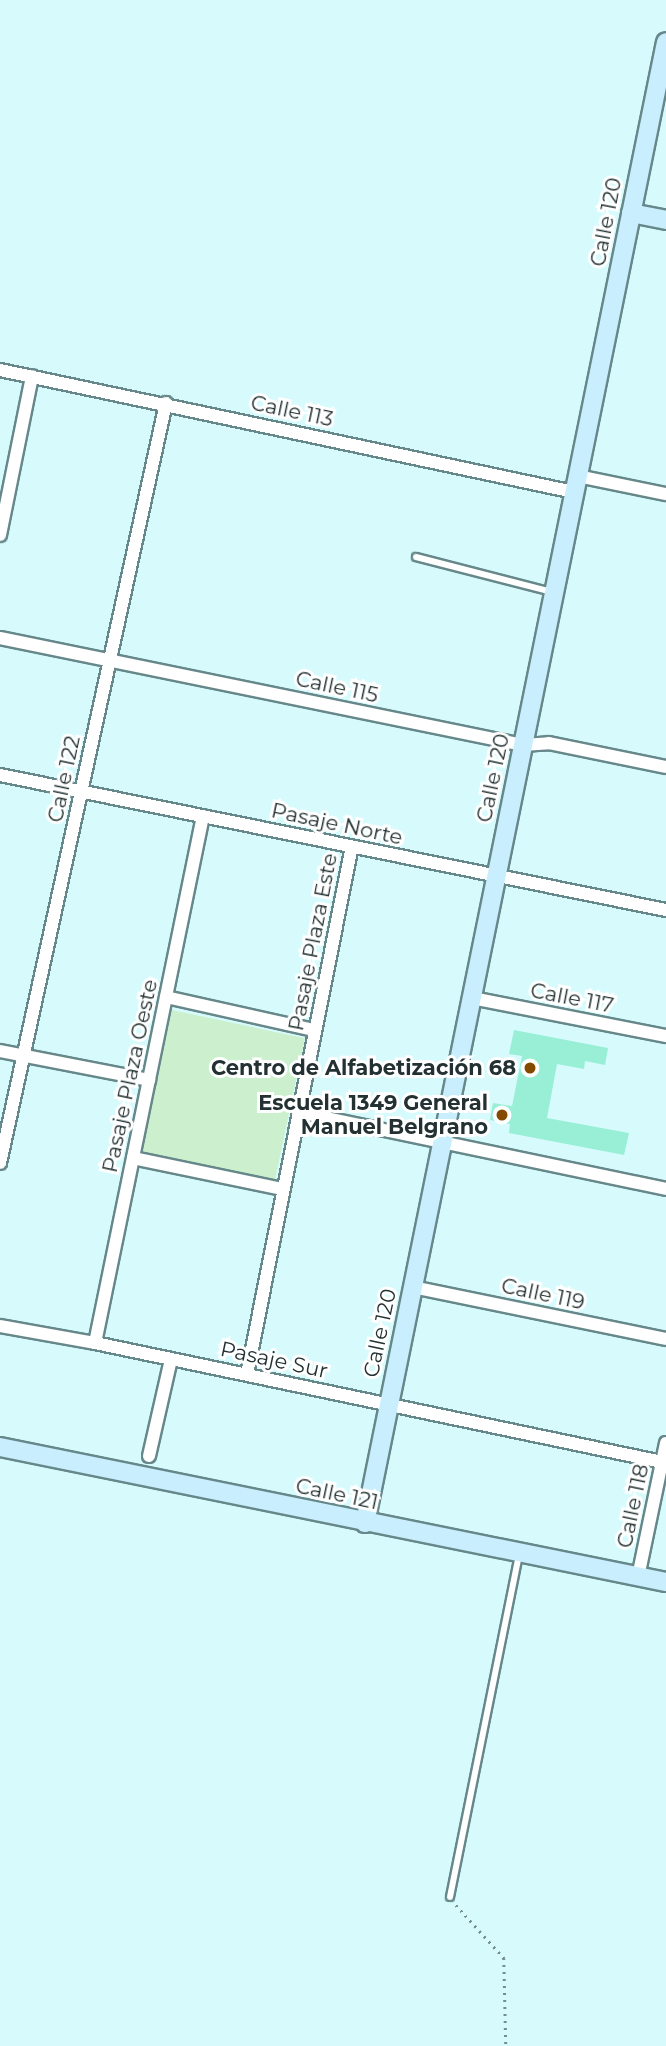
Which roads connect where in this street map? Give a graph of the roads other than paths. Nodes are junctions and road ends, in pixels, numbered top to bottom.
1 (666, 42) edge
2 (631, 213) junction
3 (666, 220) edge
4 (0, 370) edge
5 (32, 376) junction
6 (166, 403) junction
7 (576, 484) junction
8 (666, 494) edge
9 (0, 535) edge
10 (416, 556) dead end
11 (554, 593) junction
12 (0, 638) edge
13 (110, 661) junction
14 (523, 745) junction
15 (666, 767) edge
16 (0, 775) edge
17 (81, 790) junction
18 (203, 816) junction
19 (352, 846) junction
20 (496, 877) junction
21 (666, 910) edge
22 (166, 998) junction
23 (472, 998) junction
24 (314, 1030) junction
25 (666, 1036) edge
26 (0, 1051) edge
27 (23, 1056) junction
28 (149, 1080) junction
29 (298, 1112) junction
30 (442, 1142) junction
31 (133, 1158) junction
32 (0, 1163) edge
33 (283, 1189) junction
34 (666, 1189) edge
35 (413, 1287) junction
36 (0, 1326) edge
37 (666, 1339) edge
38 (95, 1343) junction
39 (171, 1359) junction
40 (247, 1374) junction
41 (389, 1404) junction
42 (666, 1443) edge
43 (0, 1447) edge
44 (149, 1456) dead end
45 (662, 1462) junction
46 (365, 1523) junction
47 (520, 1553) junction
48 (638, 1577) junction
49 (666, 1582) edge
50 (450, 1897) road end

1 - 2 street, Calle 120
2 - 3 street
2 - 7 street, Calle 120
4 - 5 street, Calle 113
5 - 6 street, Calle 113
5 - 9 street
6 - 7 street, Calle 113
6 - 13 street, Calle 122
7 - 8 street, Calle 113
7 - 11 street, Calle 120
10 - 11 lane
11 - 14 street, Calle 120
12 - 13 street, Calle 115
13 - 14 street, Calle 115
13 - 17 street, Calle 122
14 - 15 street, Calle 115
14 - 20 street, Calle 120
16 - 17 street, Pasaje Norte
17 - 18 street, Pasaje Norte
17 - 27 street, Calle 122
18 - 19 street, Pasaje Norte
18 - 22 street, Pasaje Plaza Oeste
19 - 20 street, Pasaje Norte
19 - 24 street, Pasaje Plaza Este
20 - 21 street, Pasaje Norte
20 - 23 street, Calle 120
22 - 24 street
22 - 28 street, Pasaje Plaza Oeste
23 - 25 street, Calle 117
23 - 30 street, Calle 120
24 - 29 street, Pasaje Plaza Este
26 - 27 street
27 - 28 street
27 - 32 street, Calle 122
28 - 31 street, Pasaje Plaza Oeste
29 - 30 street
29 - 33 street, Pasaje Plaza Este
30 - 34 street
30 - 35 street, Calle 120
31 - 33 street
31 - 38 street, Pasaje Plaza Oeste
33 - 40 street, Pasaje Plaza Este
35 - 37 street, Calle 119
35 - 41 street, Calle 120
36 - 38 street, Pasaje Sur
38 - 39 street, Pasaje Sur
39 - 40 street, Pasaje Sur
39 - 44 street
40 - 41 street, Pasaje Sur
41 - 45 street, Pasaje Sur
41 - 46 street, Calle 120
42 - 45 street, Calle 118
43 - 46 street, Calle 121
45 - 48 street, Calle 118
46 - 47 street, Calle 121
47 - 48 street, Calle 121
47 - 50 lane
48 - 49 street, Calle 121

